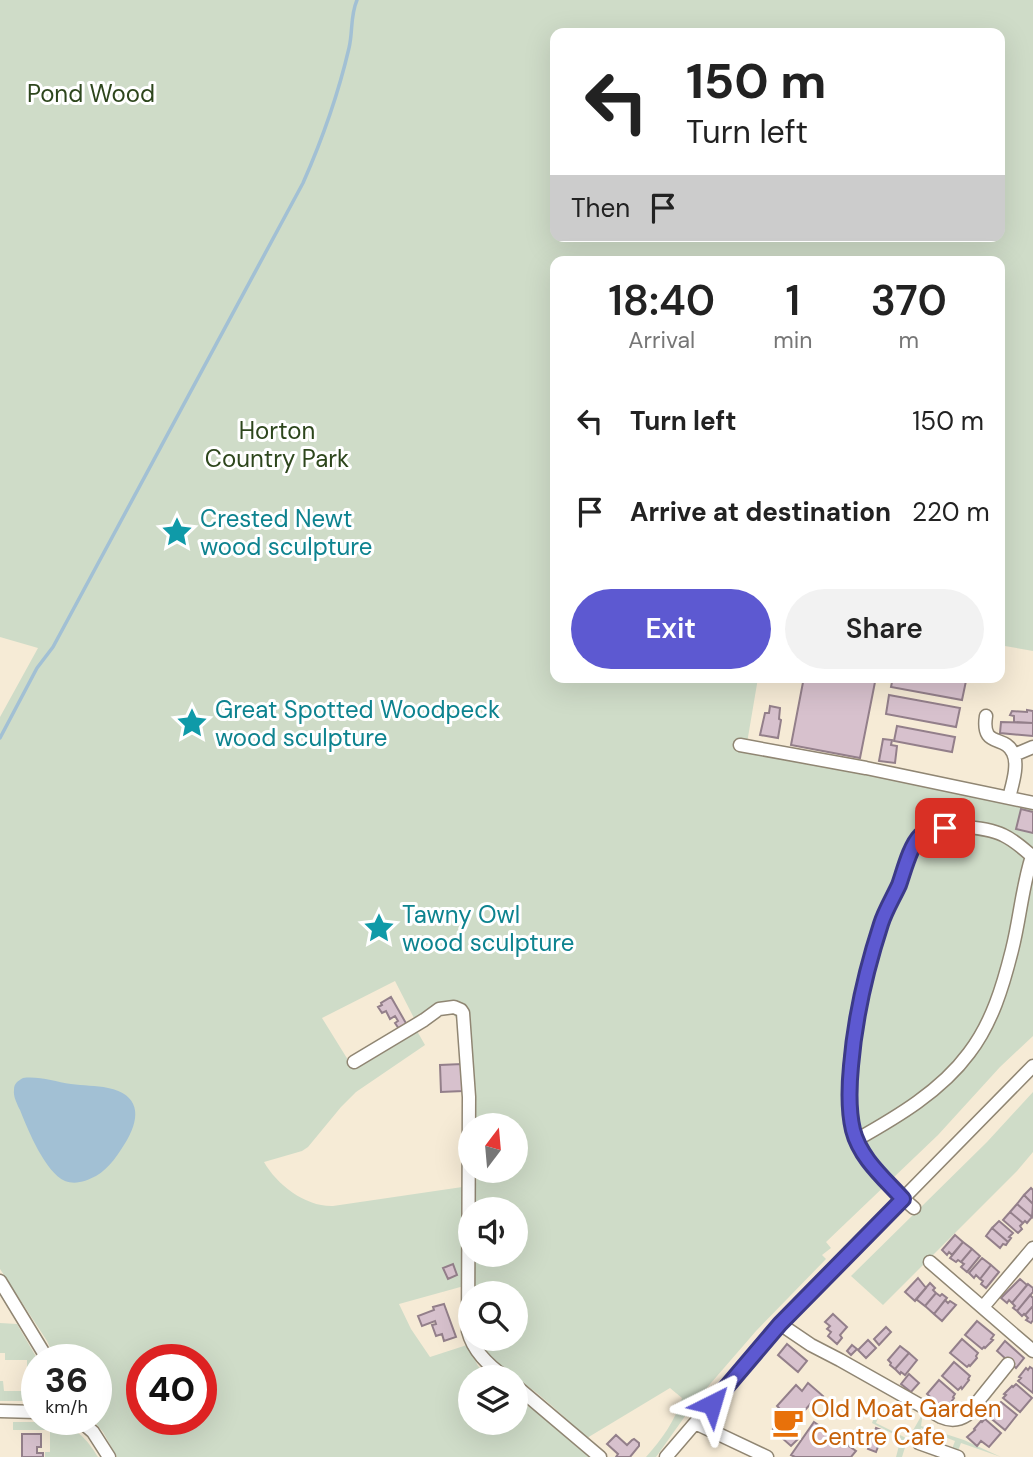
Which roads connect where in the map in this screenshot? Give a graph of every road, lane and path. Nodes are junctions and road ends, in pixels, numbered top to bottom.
1 (986, 716) dead end
2 (740, 745) dead end
3 (1033, 747) edge
4 (1014, 755) junction
5 (1009, 798) junction
6 (1033, 803) edge
7 (1032, 857) edge
8 (354, 1062) dead end
9 (1033, 1066) edge
10 (856, 1140) junction
11 (903, 1199) junction
12 (914, 1208) dead end
13 (1032, 1251) edge
14 (930, 1262) dead end
15 (0, 1281) edge
16 (983, 1307) junction
17 (780, 1324) junction
18 (38, 1344) edge
19 (1033, 1351) edge
20 (1007, 1364) dead end
21 (491, 1365) edge
22 (528, 1396) edge
23 (0, 1411) edge
24 (21, 1412) edge
25 (695, 1423) junction
26 (95, 1435) edge
27 (919, 1443) dead end
28 (109, 1457) edge
29 (600, 1457) edge
30 (666, 1457) edge
31 (767, 1457) edge
32 (958, 1457) edge

1 - 4 street
2 - 5 street
3 - 4 street
4 - 5 street
5 - 6 street
7 - 10 street
7 - 10 street
8 - 21 street
9 - 11 street
10 - 11 street
11 - 12 street
11 - 17 street
13 - 16 street
14 - 16 street
15 - 18 street
16 - 19 street
17 - 20 street
17 - 25 street
22 - 29 street
23 - 24 street
25 - 30 street
25 - 31 street
26 - 28 street
27 - 32 street

